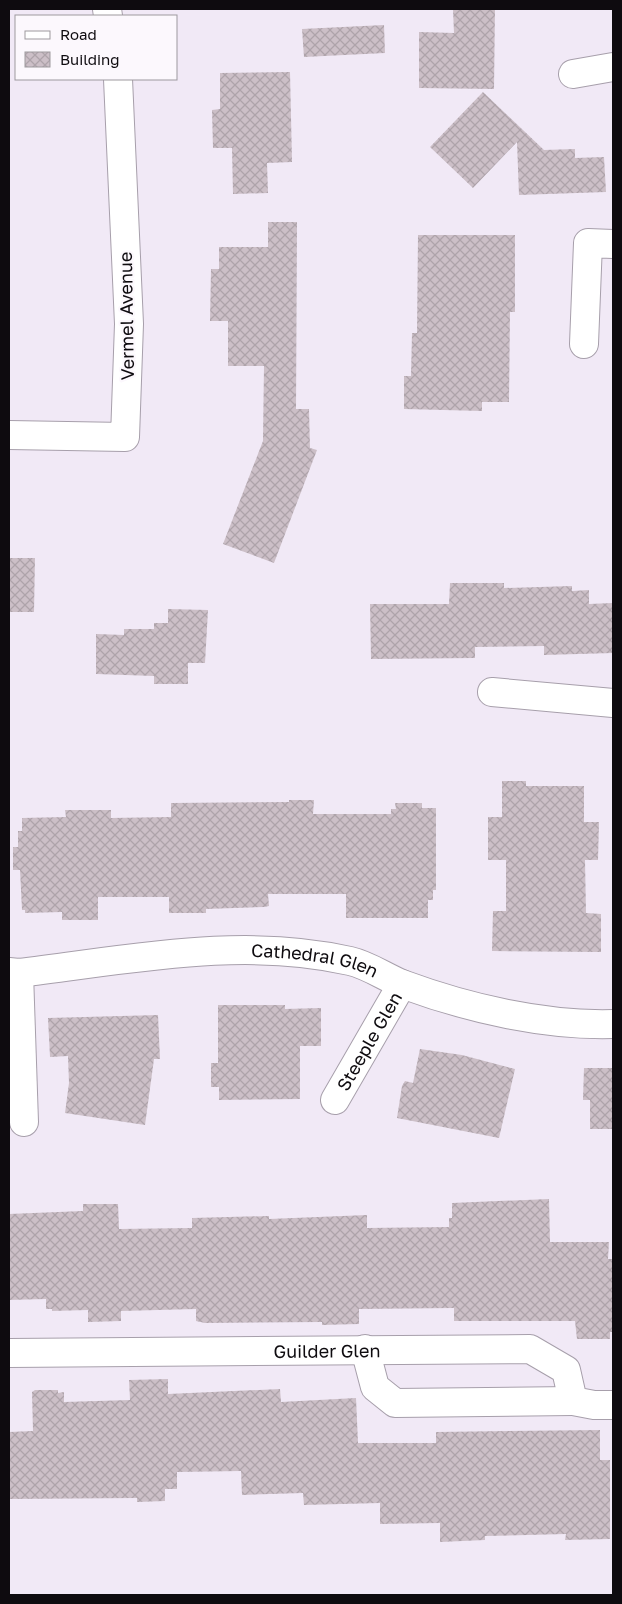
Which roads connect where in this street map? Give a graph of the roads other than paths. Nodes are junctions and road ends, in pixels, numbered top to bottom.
1 (613, 67) edge
2 (572, 74) dead end
3 (118, 80) edge
4 (613, 244) edge
5 (584, 344) dead end
6 (9, 435) edge
7 (492, 692) dead end
8 (613, 703) edge
9 (14, 973) edge
10 (402, 984) junction
11 (613, 1024) edge
12 (335, 1100) dead end
13 (24, 1122) dead end
14 (366, 1349) junction
15 (9, 1353) edge
16 (573, 1402) junction
17 (613, 1405) edge

1 - 2 street
3 - 6 street, Vermel Avenue
4 - 5 street
7 - 8 street
9 - 10 street, Cathedral Glen
9 - 13 street
10 - 11 street, Cathedral Glen
10 - 12 street, Steeple Glen
14 - 15 street, Guilder Glen
14 - 16 street, Guilder Glen
14 - 16 street
16 - 17 street

